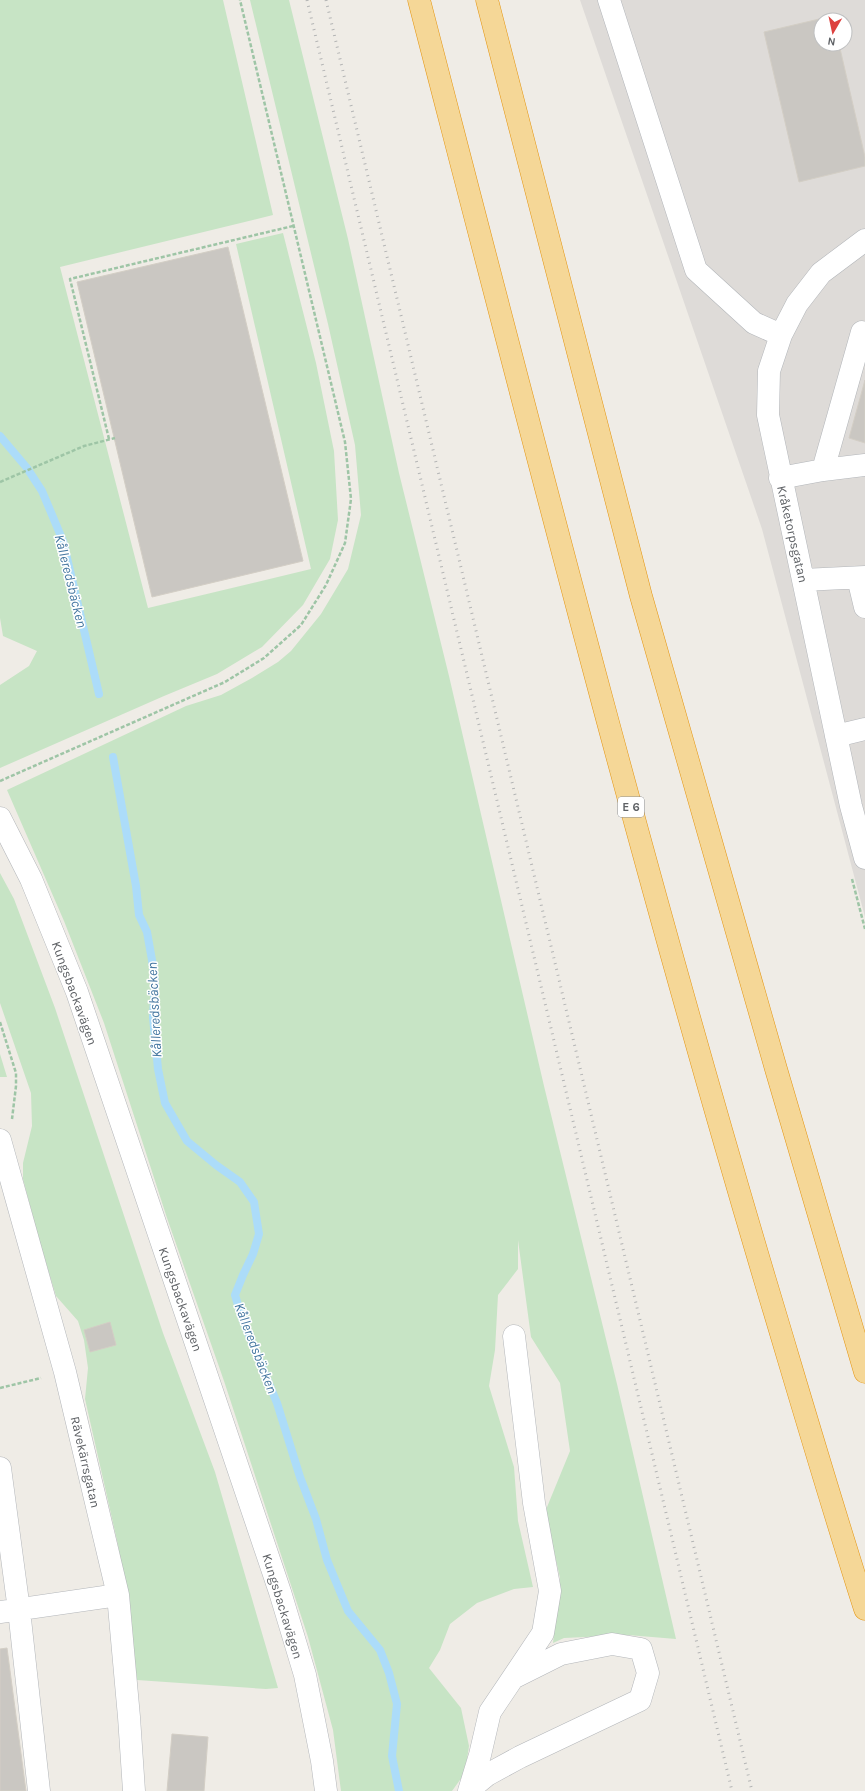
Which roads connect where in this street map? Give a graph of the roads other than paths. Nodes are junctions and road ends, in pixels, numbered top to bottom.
1 (419, 0) edge
2 (487, 0) edge
3 (609, 0) edge
4 (865, 240) edge
5 (862, 332) dead end
6 (781, 335) junction
7 (865, 465) edge
8 (823, 470) junction
9 (780, 478) junction
10 (861, 577) edge
11 (803, 580) junction
12 (865, 608) edge
13 (865, 729) edge
14 (836, 736) junction
15 (858, 804) edge
16 (0, 818) edge
17 (865, 858) edge
18 (0, 1142) edge
19 (514, 1336) dead end
20 (865, 1372) edge
21 (0, 1468) edge
22 (118, 1595) junction
23 (865, 1609) edge
24 (10, 1611) edge
25 (515, 1677) junction
26 (470, 1790) edge
27 (39, 1791) edge
28 (134, 1791) edge
29 (326, 1791) edge

1 - 23 highway, E 6
2 - 20 highway
3 - 6 street
4 - 6 street, Kråketorpsgatan
5 - 8 street
6 - 9 street, Kråketorpsgatan
7 - 8 street
8 - 9 street
9 - 11 street, Kråketorpsgatan
10 - 11 street
10 - 12 street
11 - 14 street, Kråketorpsgatan
13 - 14 street
14 - 15 street, Kråketorpsgatan
15 - 17 street, Kråketorpsgatan
16 - 29 street, Kungsbackavägen
18 - 22 street, Rävekärrsgatan
19 - 25 street
21 - 24 street
22 - 24 street
22 - 28 street, Rävekärrsgatan
24 - 27 street
25 - 26 street
25 - 26 street

